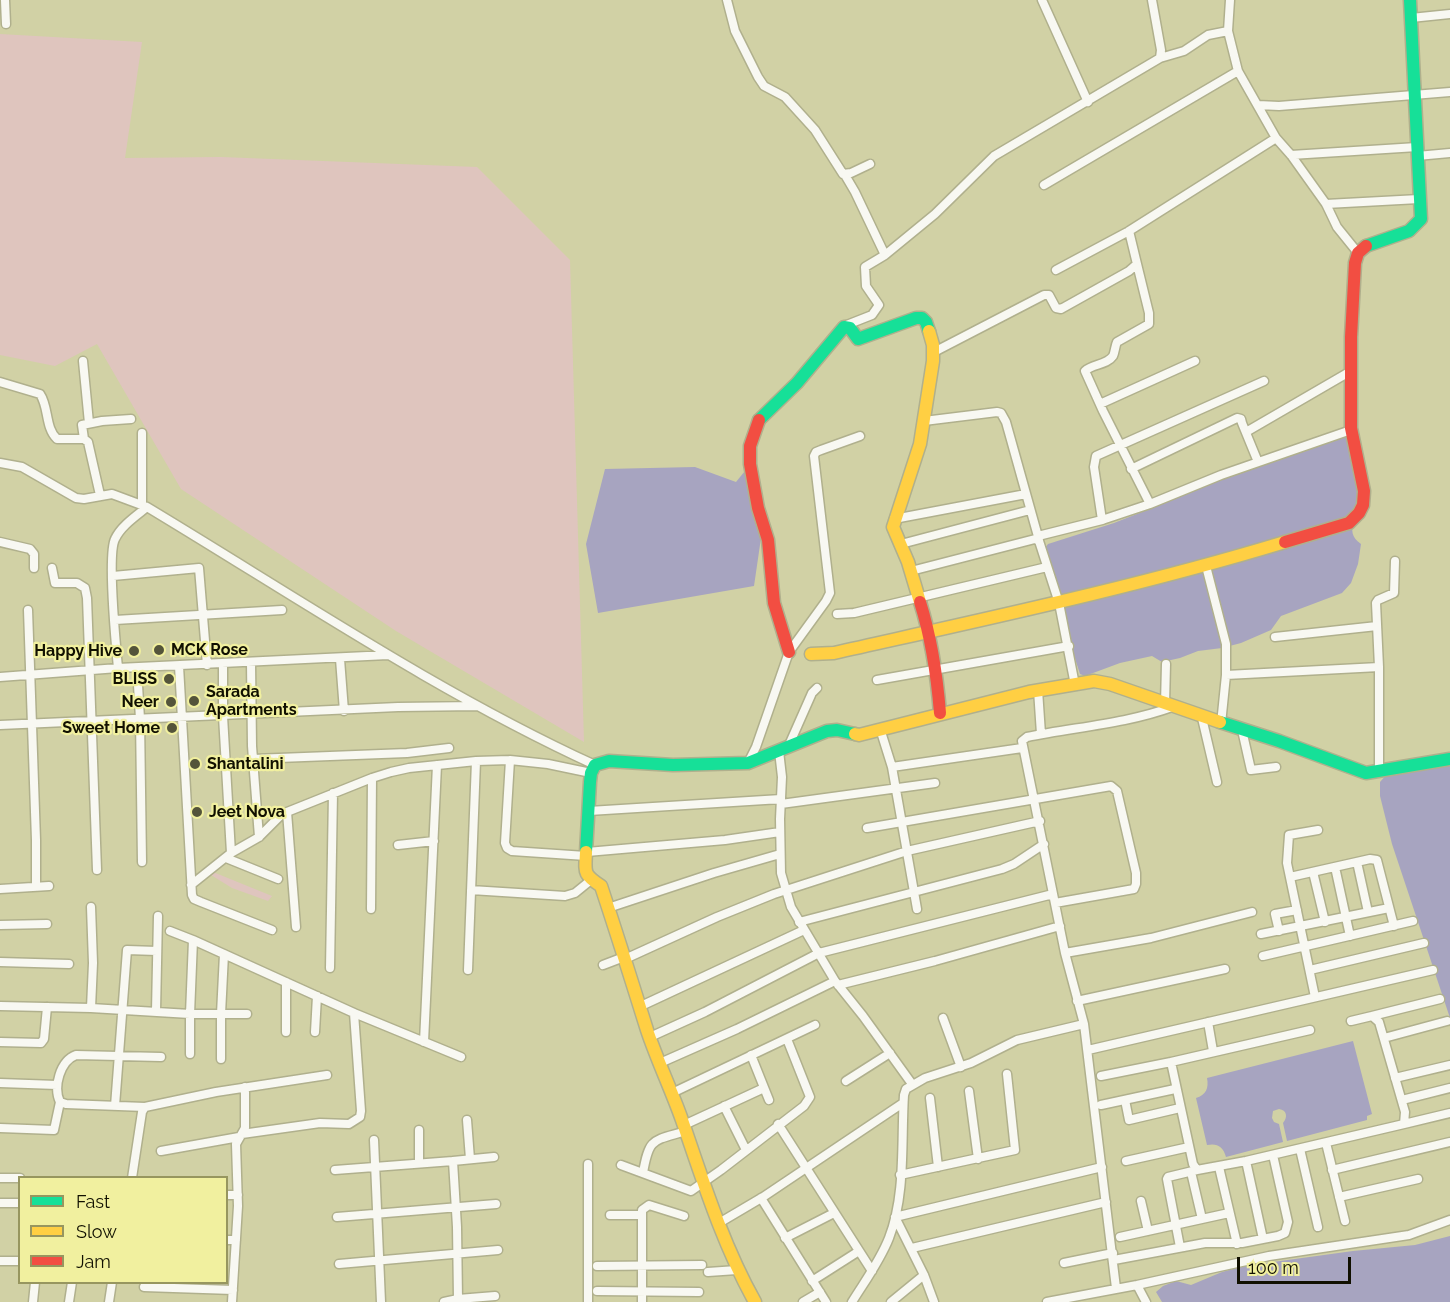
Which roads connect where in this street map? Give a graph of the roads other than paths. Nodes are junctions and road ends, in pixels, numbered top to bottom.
1 (5, 0) edge
2 (727, 0) edge
3 (1042, 0) edge
4 (1152, 0) edge
5 (1230, 0) edge
6 (1410, 0) edge
7 (1450, 14) edge
8 (1411, 18) junction
9 (6, 24) dead end
10 (1228, 31) junction
11 (1160, 58) junction
12 (1238, 71) junction
13 (1450, 92) edge
14 (1415, 96) junction
15 (1088, 102) junction
16 (1258, 105) junction
17 (1276, 138) junction
18 (1417, 152) junction
19 (1450, 153) edge
20 (1290, 154) junction
21 (870, 164) dead end
22 (845, 175) junction
23 (1044, 185) dead end
24 (1419, 199) junction
25 (1326, 204) junction
26 (1129, 231) junction
27 (1358, 253) junction
28 (885, 255) junction
29 (1137, 264) junction
30 (1056, 270) dead end
31 (844, 327) junction
32 (934, 352) junction
33 (83, 361) dead end
34 (1195, 361) dead end
35 (1352, 371) junction
36 (1264, 381) dead end
37 (0, 382) edge
38 (1100, 404) junction
39 (131, 419) dead end
40 (924, 421) junction
41 (89, 423) junction
42 (1351, 430) junction
43 (1246, 432) junction
44 (142, 433) dead end
45 (860, 436) dead end
46 (84, 439) junction
47 (1120, 445) junction
48 (1258, 462) junction
49 (0, 463) edge
50 (1131, 469) junction
51 (1026, 494) junction
52 (100, 495) junction
53 (1150, 504) junction
54 (145, 506) junction
55 (1030, 510) junction
56 (894, 519) junction
57 (1102, 520) junction
58 (1038, 538) junction
59 (0, 542) edge
60 (901, 544) junction
61 (1395, 561) dead end
62 (1206, 566) junction
63 (1047, 567) junction
64 (34, 568) dead end
65 (52, 568) dead end
66 (911, 571) junction
67 (113, 576) junction
68 (919, 598) junction
69 (1059, 603) junction
70 (28, 610) dead end
71 (282, 610) dead end
72 (837, 614) dead end
73 (203, 615) junction
74 (115, 620) junction
75 (1377, 626) junction
76 (928, 632) junction
77 (1275, 638) dead end
78 (1069, 646) junction
79 (789, 652) junction
80 (812, 654) dead end
81 (388, 655) junction
82 (340, 659) junction
83 (251, 663) junction
84 (223, 664) junction
85 (1166, 664) dead end
86 (207, 665) junction
87 (179, 666) junction
88 (1379, 667) junction
89 (118, 668) junction
90 (137, 668) junction
91 (935, 668) junction
92 (90, 671) junction
93 (30, 674) junction
94 (1226, 675) junction
95 (0, 677) edge
96 (877, 680) dead end
97 (1075, 685) junction
98 (817, 688) dead end
99 (1038, 690) junction
100 (1169, 705) junction
101 (478, 706) junction
102 (344, 711) junction
103 (940, 713) junction
104 (251, 715) junction
105 (223, 716) junction
106 (183, 717) junction
107 (1202, 717) junction
108 (140, 719) junction
109 (92, 721) junction
110 (1221, 724) junction
111 (0, 725) edge
112 (32, 725) junction
113 (1242, 730) junction
114 (1041, 734) junction
115 (882, 735) dead end
116 (449, 748) dead end
117 (784, 748) junction
118 (1022, 748) junction
119 (407, 753) junction
120 (253, 759) junction
121 (1450, 759) edge
122 (510, 760) junction
123 (476, 761) junction
124 (748, 763) junction
125 (437, 765) junction
126 (1276, 766) dead end
127 (892, 767) junction
128 (409, 768) junction
129 (593, 769) junction
130 (1380, 772) junction
131 (372, 778) junction
132 (935, 783) dead end
133 (1217, 783) dead end
134 (896, 788) junction
135 (333, 793) junction
136 (1035, 800) junction
137 (781, 802) junction
138 (287, 812) junction
139 (589, 812) junction
140 (1040, 821) junction
141 (903, 822) junction
142 (867, 828) dead end
143 (1318, 830) dead end
144 (780, 832) junction
145 (259, 837) junction
146 (434, 841) junction
147 (1044, 844) junction
148 (398, 845) dead end
149 (907, 851) junction
150 (586, 854) junction
151 (780, 854) junction
152 (229, 856) junction
153 (142, 862) dead end
154 (1357, 862) junction
155 (1335, 867) junction
156 (97, 870) dead end
157 (1313, 872) junction
158 (1290, 877) junction
159 (278, 879) dead end
160 (591, 880) junction
161 (191, 885) junction
162 (36, 886) junction
163 (49, 886) dead end
164 (0, 889) edge
165 (471, 890) junction
166 (785, 891) junction
167 (913, 892) junction
168 (1054, 898) junction
169 (91, 907) dead end
170 (608, 908) junction
171 (1389, 908) junction
172 (371, 909) dead end
173 (917, 909) dead end
174 (1297, 910) junction
175 (1252, 912) dead end
176 (1368, 912) junction
177 (158, 916) dead end
178 (1346, 918) junction
179 (1413, 921) dead end
180 (1324, 922) junction
181 (47, 924) dead end
182 (0, 925) edge
183 (801, 926) junction
184 (1060, 926) junction
185 (1394, 926) junction
186 (296, 927) dead end
187 (1300, 927) junction
188 (272, 930) dead end
189 (170, 931) dead end
190 (1279, 931) junction
191 (1261, 934) dead end
192 (1350, 936) junction
193 (193, 940) junction
194 (1424, 943) dead end
195 (1305, 946) junction
196 (157, 951) junction
197 (819, 953) junction
198 (1065, 953) junction
199 (224, 954) junction
200 (1263, 956) dead end
201 (624, 958) junction
202 (0, 962) edge
203 (69, 964) dead end
204 (603, 965) dead end
205 (330, 968) dead end
206 (1225, 969) dead end
207 (468, 970) dead end
208 (1310, 970) junction
209 (1433, 970) dead end
210 (286, 982) junction
211 (836, 983) junction
212 (317, 996) junction
213 (1316, 997) junction
214 (1440, 999) dead end
215 (1077, 1001) junction
216 (0, 1006) edge
217 (641, 1006) junction
218 (47, 1007) junction
219 (92, 1008) junction
220 (122, 1009) junction
221 (156, 1011) junction
222 (354, 1013) junction
223 (190, 1014) junction
224 (221, 1014) junction
225 (247, 1014) dead end
226 (1372, 1016) junction
227 (943, 1018) dead end
228 (1352, 1021) dead end
229 (1447, 1021) dead end
230 (1208, 1022) junction
231 (1084, 1024) junction
232 (815, 1025) dead end
233 (1310, 1030) dead end
234 (286, 1032) dead end
235 (315, 1032) dead end
236 (650, 1037) junction
237 (1384, 1038) junction
238 (787, 1039) junction
239 (0, 1042) edge
240 (424, 1042) junction
241 (1088, 1050) junction
242 (1213, 1051) junction
243 (890, 1053) junction
244 (190, 1054) dead end
245 (119, 1055) junction
246 (751, 1055) junction
247 (161, 1057) dead end
248 (461, 1057) dead end
249 (221, 1059) dead end
250 (1171, 1062) junction
251 (660, 1063) junction
252 (1450, 1065) edge
253 (961, 1067) junction
254 (1007, 1074) dead end
255 (327, 1075) dead end
256 (1101, 1076) dead end
257 (1395, 1078) junction
258 (846, 1081) dead end
259 (0, 1083) edge
260 (912, 1084) junction
261 (57, 1085) junction
262 (245, 1087) junction
263 (764, 1088) junction
264 (1450, 1088) edge
265 (1176, 1089) junction
266 (969, 1091) dead end
267 (672, 1094) junction
268 (930, 1098) dead end
269 (769, 1100) dead end
270 (1125, 1100) junction
271 (1402, 1100) junction
272 (60, 1102) junction
273 (903, 1103) junction
274 (1101, 1105) dead end
275 (115, 1106) junction
276 (724, 1106) junction
277 (145, 1107) junction
278 (1180, 1108) junction
279 (1450, 1113) edge
280 (467, 1120) dead end
281 (1404, 1124) junction
282 (778, 1125) junction
283 (0, 1128) edge
284 (685, 1128) junction
285 (418, 1130) dead end
286 (240, 1136) junction
287 (374, 1140) dead end
288 (1450, 1142) edge
289 (1326, 1143) junction
290 (1189, 1147) junction
291 (1300, 1149) junction
292 (746, 1150) junction
293 (161, 1151) dead end
294 (1273, 1155) junction
295 (495, 1157) dead end
296 (470, 1159) junction
297 (978, 1159) junction
298 (453, 1161) junction
299 (1126, 1161) dead end
300 (1246, 1161) junction
301 (419, 1163) junction
302 (588, 1164) dead end
303 (621, 1165) dead end
304 (375, 1167) junction
305 (806, 1167) junction
306 (938, 1167) junction
307 (1102, 1167) junction
308 (1219, 1167) junction
309 (335, 1170) dead end
310 (1332, 1170) junction
311 (1194, 1171) junction
312 (643, 1173) junction
313 (900, 1175) junction
314 (132, 1176) edge
315 (0, 1178) edge
316 (18, 1178) edge
317 (1418, 1179) dead end
318 (703, 1182) junction
319 (228, 1194) edge
320 (238, 1194) junction
321 (1339, 1197) junction
322 (761, 1198) junction
323 (1142, 1201) dead end
324 (1106, 1202) junction
325 (0, 1203) edge
326 (18, 1203) edge
327 (496, 1204) dead end
328 (456, 1208) junction
329 (834, 1213) junction
330 (1230, 1213) junction
331 (377, 1215) junction
332 (610, 1215) dead end
333 (642, 1215) junction
334 (684, 1216) dead end
335 (337, 1217) dead end
336 (895, 1217) junction
337 (1202, 1219) junction
338 (1450, 1220) edge
339 (1345, 1221) dead end
340 (719, 1223) junction
341 (1176, 1225) junction
342 (1318, 1227) dead end
343 (1148, 1231) junction
344 (1120, 1237) dead end
345 (785, 1238) junction
346 (1263, 1239) junction
347 (231, 1240) edge
348 (1237, 1244) junction
349 (1180, 1247) junction
350 (912, 1248) junction
351 (498, 1250) dead end
352 (859, 1251) junction
353 (458, 1253) junction
354 (1113, 1256) junction
355 (0, 1261) edge
356 (18, 1261) edge
357 (381, 1262) junction
358 (1064, 1263) dead end
359 (339, 1264) dead end
360 (597, 1266) dead end
361 (642, 1266) junction
362 (737, 1270) junction
363 (872, 1271) junction
364 (924, 1275) junction
365 (812, 1281) junction
366 (35, 1284) edge
367 (72, 1284) edge
368 (112, 1284) edge
369 (1137, 1285) junction
370 (144, 1287) dead end
371 (1116, 1288) junction
372 (233, 1290) junction
373 (597, 1291) dead end
374 (642, 1292) junction
375 (699, 1292) dead end
376 (820, 1292) junction
377 (495, 1296) dead end
378 (458, 1299) junction
379 (33, 1302) edge
380 (69, 1302) edge
381 (109, 1302) edge
382 (232, 1302) edge
383 (381, 1302) edge
384 (444, 1302) edge
385 (588, 1302) edge
386 (642, 1302) edge
387 (755, 1302) edge
388 (803, 1302) edge
389 (826, 1302) edge
390 (852, 1302) edge
391 (891, 1302) edge
392 (934, 1302) edge
393 (1047, 1302) edge
394 (1146, 1302) edge

1 - 9 street
2 - 22 street
3 - 15 street
4 - 11 street
5 - 10 street
6 - 8 street
7 - 8 street
8 - 14 street
10 - 11 street
10 - 12 street
11 - 15 street
12 - 16 street
12 - 23 street
13 - 14 street
14 - 16 street
14 - 18 street
15 - 28 street
16 - 17 street
17 - 20 street
17 - 26 street
18 - 19 street
18 - 20 street
18 - 24 street
20 - 25 street
21 - 22 street
22 - 28 street
24 - 25 street
24 - 27 street
25 - 27 street
26 - 29 street
26 - 30 street
27 - 35 street
28 - 31 street
29 - 32 street
29 - 38 street
31 - 32 street
31 - 79 street
32 - 40 street
33 - 41 street
34 - 38 street
35 - 42 street
35 - 43 street
36 - 47 street
37 - 46 street
38 - 47 street
39 - 41 street
40 - 51 street
40 - 56 street
41 - 46 street
42 - 48 street
42 - 62 street
43 - 48 street
43 - 50 street
44 - 54 street
45 - 79 street
46 - 52 street
47 - 50 street
47 - 57 street
48 - 53 street
49 - 52 street
50 - 53 street
51 - 55 street
51 - 56 street
52 - 54 street
53 - 57 street
54 - 67 street
54 - 81 street
55 - 58 street
55 - 60 street
56 - 60 street
57 - 58 street
58 - 63 street
58 - 66 street
59 - 64 street
60 - 66 street
61 - 75 street
62 - 69 street
62 - 94 street
63 - 68 street
63 - 69 street
65 - 92 street
66 - 68 street
67 - 73 street
67 - 74 street
68 - 72 street
68 - 76 street
69 - 76 street
69 - 78 street
70 - 93 street
71 - 73 street
73 - 74 street
73 - 86 street
74 - 89 street
75 - 77 street
75 - 88 street
76 - 80 street
76 - 91 street
78 - 91 street
78 - 97 street
79 - 124 street
81 - 82 street
81 - 101 street
82 - 83 street
82 - 102 street
83 - 84 street
83 - 104 street
84 - 86 street
84 - 105 street
85 - 100 street
86 - 87 street
87 - 90 street
87 - 106 street
88 - 94 street
88 - 130 street
89 - 90 street
89 - 92 street
90 - 108 street
91 - 96 street
91 - 103 street
92 - 93 street
92 - 109 street
93 - 95 street
93 - 112 street
94 - 110 street
97 - 99 street
97 - 100 street
98 - 117 street
99 - 103 street
99 - 114 street
100 - 107 street
100 - 114 street
101 - 102 street
101 - 129 street
102 - 104 street
103 - 117 street
104 - 105 street
104 - 120 street
105 - 106 street
105 - 152 street
106 - 108 street
106 - 161 street
107 - 110 street
107 - 133 street
108 - 109 street
108 - 153 street
109 - 112 street
109 - 156 street
110 - 113 street
111 - 112 street
112 - 162 street
113 - 126 street
113 - 130 street
114 - 118 street
115 - 127 street
116 - 119 street
117 - 124 street
117 - 137 street
118 - 127 street
118 - 136 street
119 - 120 street
119 - 128 street
120 - 145 street
121 - 130 street
122 - 123 street
122 - 129 street
122 - 150 street
123 - 125 street
123 - 165 street
124 - 129 street
125 - 128 street
125 - 146 street
127 - 134 street
128 - 131 street
129 - 139 street
131 - 135 street
131 - 172 street
132 - 134 street
134 - 137 street
134 - 141 street
135 - 138 street
135 - 205 street
136 - 140 street
136 - 141 street
136 - 168 street
137 - 139 street
137 - 144 street
138 - 145 street
138 - 186 street
139 - 150 street
140 - 147 street
140 - 149 street
141 - 142 street
141 - 149 street
143 - 158 street
144 - 150 street
144 - 151 street
145 - 152 street
146 - 148 street
146 - 240 street
147 - 167 street
147 - 168 street
149 - 166 street
149 - 167 street
150 - 160 street
151 - 166 street
151 - 170 street
152 - 159 street
152 - 161 street
154 - 155 street
154 - 171 street
154 - 176 street
155 - 157 street
155 - 178 street
157 - 158 street
157 - 180 street
158 - 174 street
160 - 165 street
160 - 170 street
161 - 188 street
162 - 163 street
162 - 164 street
165 - 207 street
166 - 183 street
166 - 201 street
167 - 173 street
167 - 183 street
168 - 184 street
168 - 197 street
169 - 219 street
170 - 201 street
171 - 176 street
171 - 185 street
174 - 187 street
174 - 190 street
175 - 198 street
176 - 178 street
177 - 196 street
178 - 180 street
178 - 192 street
179 - 185 street
180 - 187 street
181 - 182 street
183 - 197 street
183 - 217 street
184 - 198 street
184 - 211 street
185 - 192 street
187 - 190 street
187 - 195 street
189 - 193 street
190 - 191 street
192 - 195 street
193 - 199 street
193 - 223 street
194 - 208 street
195 - 200 street
195 - 208 street
196 - 220 street
196 - 221 street
197 - 211 street
197 - 236 street
198 - 215 street
199 - 210 street
199 - 224 street
201 - 204 street
201 - 217 street
202 - 203 street
206 - 215 street
208 - 213 street
209 - 213 street
210 - 212 street
210 - 234 street
211 - 243 street
211 - 251 street
212 - 222 street
212 - 235 street
213 - 230 street
214 - 226 street
215 - 231 street
216 - 218 street
217 - 236 street
218 - 219 street
218 - 239 street
219 - 220 street
220 - 221 street
220 - 245 street
221 - 223 street
222 - 240 street
222 - 286 street
223 - 224 street
223 - 244 street
224 - 225 street
224 - 249 street
226 - 228 street
226 - 237 street
227 - 253 street
229 - 237 street
230 - 241 street
230 - 242 street
231 - 241 street
231 - 253 street
232 - 238 street
233 - 242 street
236 - 251 street
237 - 257 street
238 - 246 street
238 - 282 street
240 - 248 street
241 - 307 street
242 - 250 street
243 - 258 street
243 - 260 street
245 - 247 street
245 - 261 street
245 - 275 street
246 - 263 street
246 - 267 street
250 - 256 street
250 - 265 street
251 - 267 street
252 - 257 street
253 - 260 street
254 - 297 street
255 - 262 street
257 - 271 street
259 - 261 street
260 - 273 street
261 - 272 street
262 - 277 street
262 - 286 street
263 - 269 street
263 - 276 street
264 - 271 street
265 - 270 street
265 - 278 street
266 - 297 street
267 - 284 street
268 - 306 street
270 - 274 street
270 - 278 street
271 - 281 street
272 - 275 street
272 - 283 street
273 - 305 street
273 - 313 street
275 - 277 street
276 - 284 street
276 - 292 street
277 - 314 street
278 - 290 street
279 - 281 street
280 - 296 street
281 - 289 street
282 - 292 street
282 - 305 street
284 - 312 street
284 - 318 street
285 - 301 street
286 - 293 street
286 - 320 street
287 - 304 street
288 - 310 street
289 - 291 street
289 - 310 street
290 - 299 street
290 - 311 street
291 - 294 street
291 - 342 street
292 - 318 street
294 - 300 street
294 - 346 street
295 - 296 street
296 - 298 street
297 - 306 street
298 - 301 street
298 - 328 street
300 - 308 street
300 - 346 street
301 - 304 street
302 - 385 street
303 - 312 street
304 - 309 street
304 - 331 street
305 - 322 street
305 - 329 street
306 - 313 street
307 - 324 street
307 - 336 street
308 - 311 street
308 - 330 street
310 - 321 street
311 - 337 street
311 - 341 street
312 - 318 street
313 - 336 street
315 - 316 street
317 - 321 street
318 - 340 street
319 - 320 street
320 - 347 street
321 - 339 street
322 - 340 street
322 - 345 street
323 - 343 street
324 - 350 street
324 - 354 street
325 - 326 street
327 - 328 street
328 - 331 street
328 - 353 street
329 - 345 street
329 - 352 street
330 - 337 street
330 - 348 street
331 - 335 street
331 - 357 street
332 - 333 street
333 - 334 street
333 - 361 street
336 - 350 street
336 - 363 street
337 - 341 street
338 - 369 street
340 - 362 street
341 - 343 street
341 - 349 street
343 - 344 street
345 - 365 street
346 - 348 street
347 - 372 street
348 - 349 street
349 - 354 street
350 - 364 street
351 - 353 street
352 - 363 street
352 - 365 street
353 - 357 street
353 - 378 street
354 - 358 street
354 - 371 street
355 - 356 street
357 - 359 street
357 - 383 street
360 - 361 street
361 - 362 street
361 - 374 street
362 - 387 street
363 - 390 street
364 - 391 street
364 - 392 street
365 - 376 street
366 - 379 street
367 - 380 street
368 - 381 street
369 - 371 street
369 - 394 street
370 - 372 street
371 - 393 street
372 - 382 street
373 - 374 street
374 - 375 street
374 - 386 street
376 - 388 street
376 - 389 street
377 - 378 street
378 - 384 street

